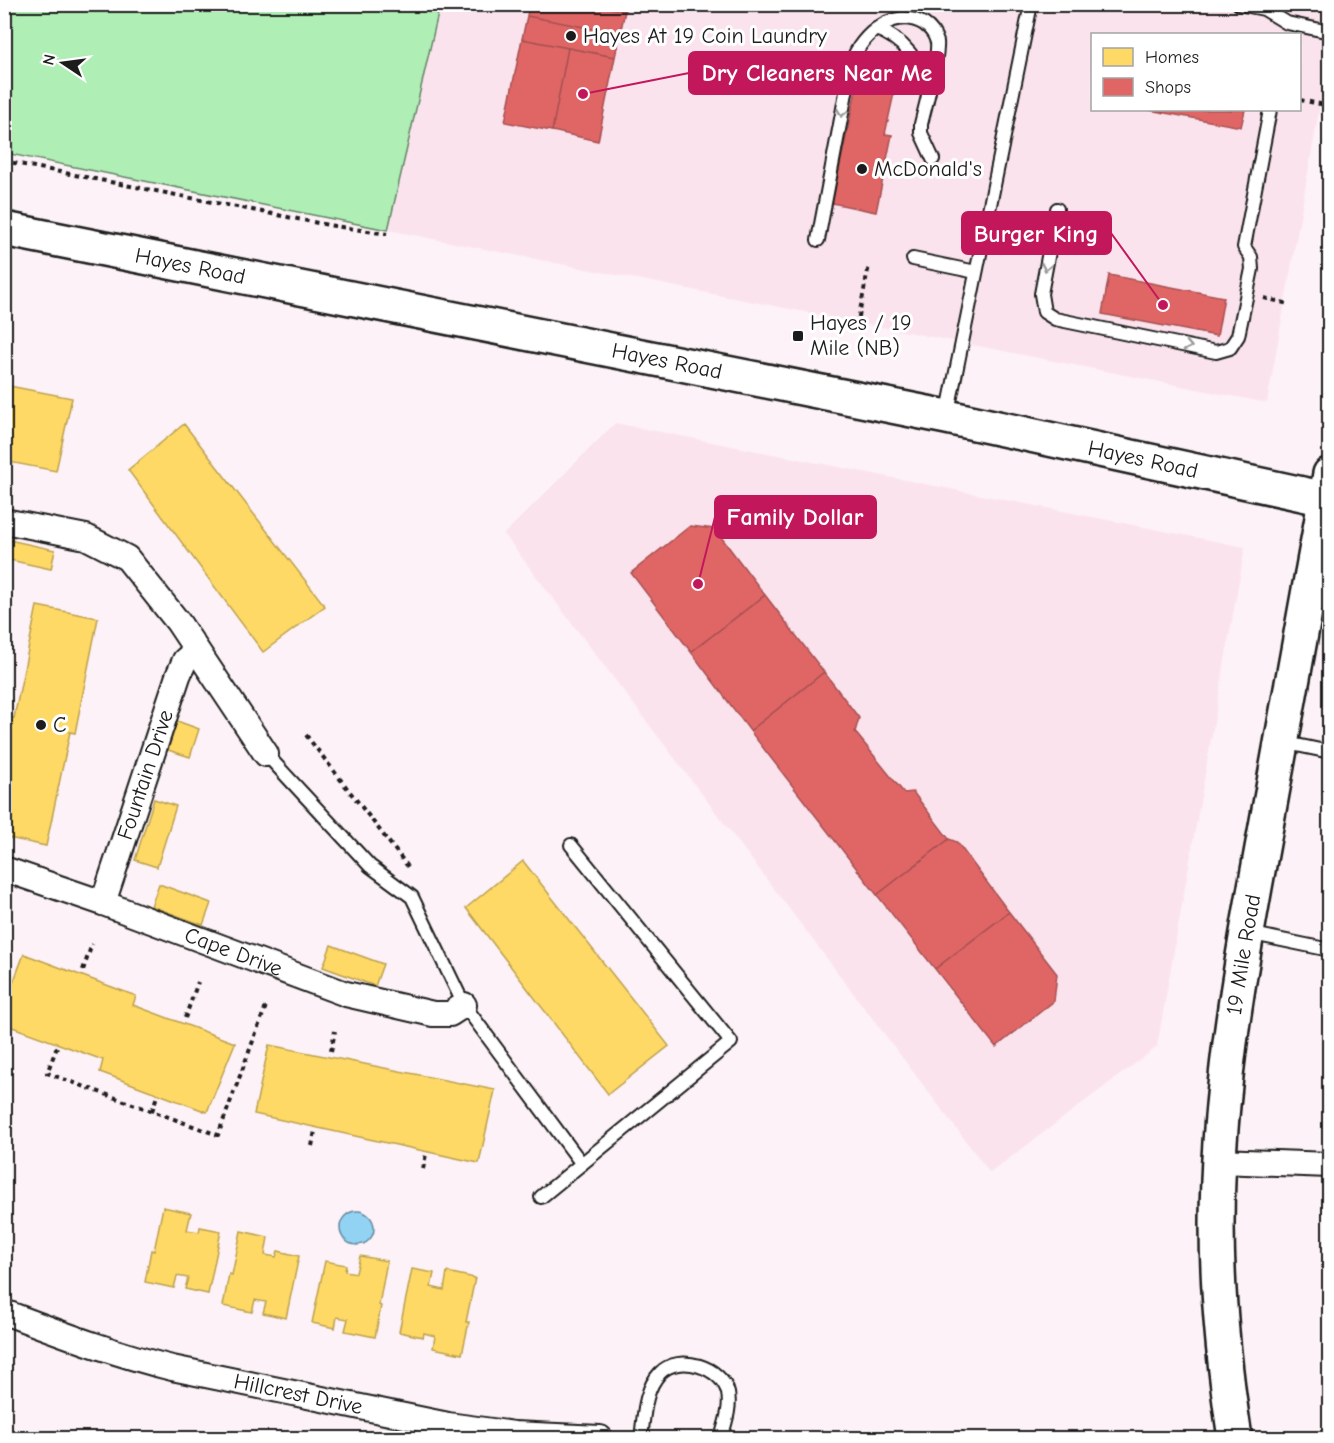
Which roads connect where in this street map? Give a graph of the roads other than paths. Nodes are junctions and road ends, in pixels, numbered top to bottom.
1 (1031, 4) edge
2 (1239, 4) edge
3 (876, 29) junction
4 (1286, 29) edge
5 (1329, 32) edge
6 (927, 97) junction
7 (1270, 111) edge
8 (933, 159) dead end
9 (1057, 209) dead end
10 (4, 229) edge
11 (818, 240) dead end
12 (913, 259) dead end
13 (976, 272) junction
14 (947, 417) junction
15 (1328, 491) edge
16 (4, 520) edge
17 (196, 651) junction
18 (1280, 742) junction
19 (1329, 752) edge
20 (266, 754) joint
21 (571, 845) dead end
22 (4, 869) edge
23 (103, 903) junction
24 (1246, 933) junction
25 (1329, 950) edge
26 (464, 1005) junction
27 (1219, 1161) junction
28 (582, 1164) junction
29 (1329, 1165) edge
30 (542, 1197) dead end
31 (4, 1312) edge
32 (600, 1438) edge
33 (641, 1438) edge
34 (721, 1438) edge
35 (1235, 1438) edge

1 - 13 lane
2 - 4 lane
3 - 6 lane
3 - 6 lane
3 -> 11 lane
4 - 5 lane
6 - 8 lane
9 -> 7 lane
10 - 14 street, Hayes Road
12 - 13 lane
13 - 14 lane
14 - 15 street, Hayes Road
15 - 18 street, 19 Mile Road
16 - 17 street
17 - 20 street
17 - 23 street, Fountain Drive
18 - 19 lane
18 - 24 street, 19 Mile Road
20 - 26 lane
21 - 28 lane
22 - 23 street, Cape Drive
23 - 26 street, Cape Drive
24 - 25 lane
24 - 27 street, 19 Mile Road
26 - 28 lane
27 - 29 street
27 - 35 street, 19 Mile Road
28 - 30 lane
31 - 32 street, Hillcrest Drive
33 - 34 lane

